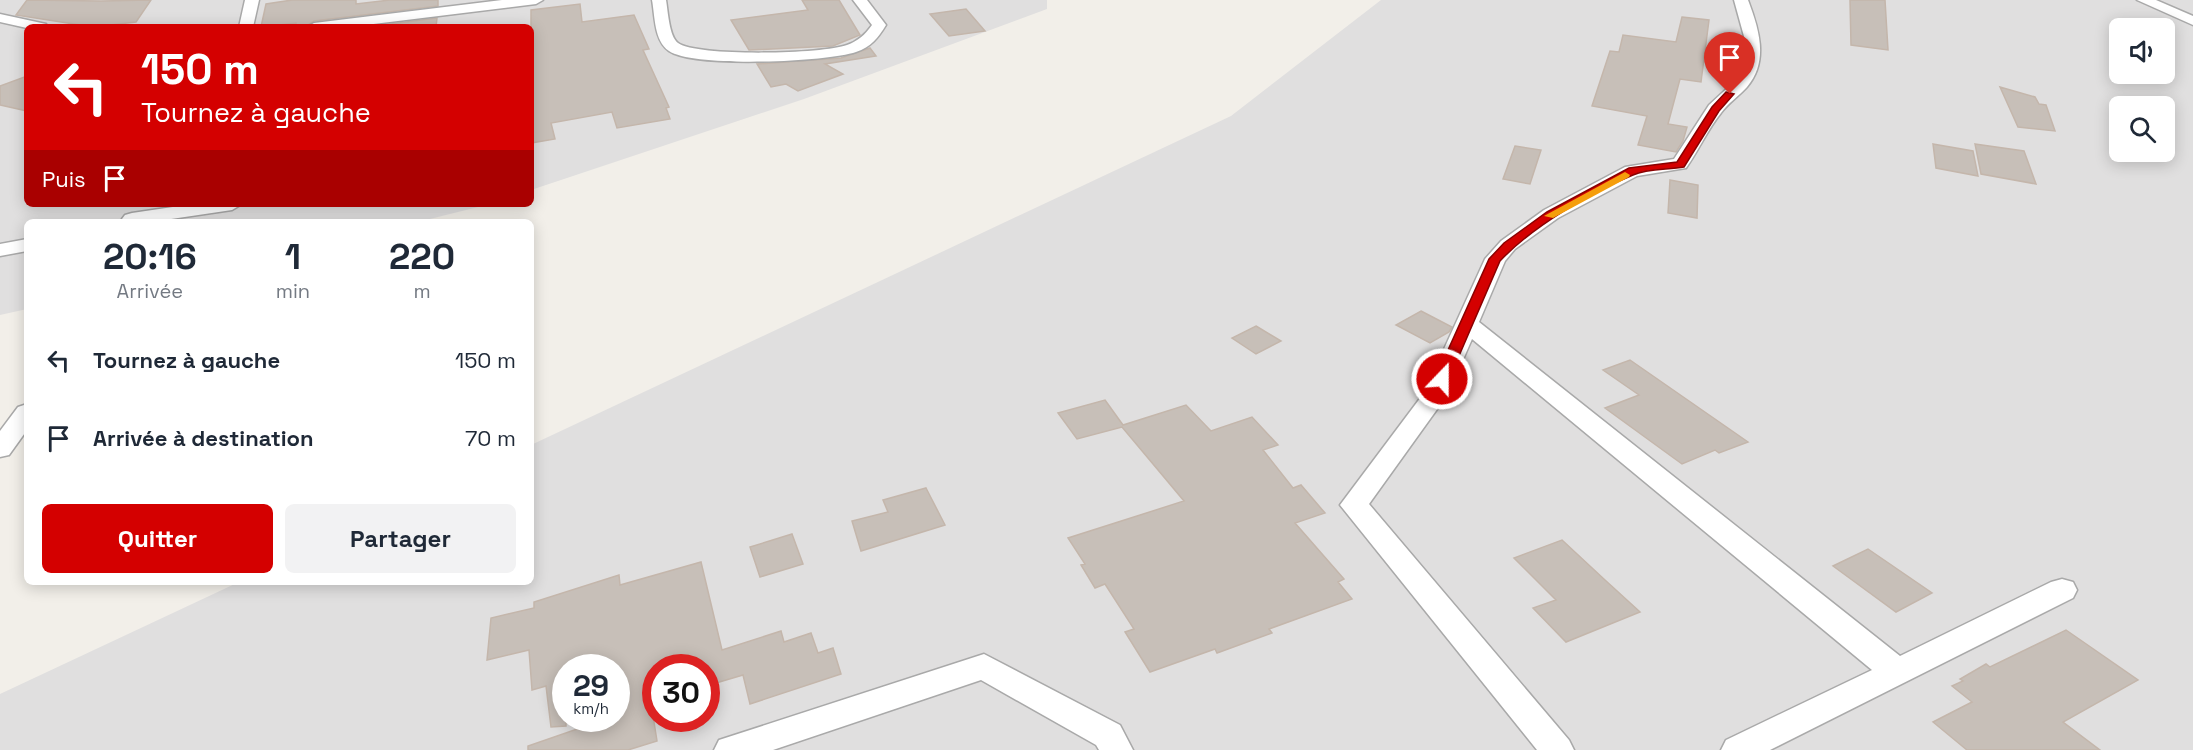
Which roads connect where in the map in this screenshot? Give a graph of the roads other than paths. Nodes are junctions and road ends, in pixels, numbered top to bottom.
1 (252, 0) edge
2 (536, 0) edge
3 (660, 0) edge
4 (860, 0) edge
5 (1741, 0) edge
6 (2144, 0) edge
7 (468, 4) edge
8 (0, 18) edge
9 (2193, 21) edge
10 (27, 24) edge
11 (247, 24) edge
12 (334, 24) edge
13 (467, 24) edge
14 (206, 207) edge
15 (136, 215) edge
16 (24, 246) edge
17 (0, 250) edge
18 (1466, 323) junction
19 (24, 416) edge
20 (0, 449) edge
21 (2062, 590) dead end
22 (1897, 672) junction
23 (731, 750) edge
24 (1116, 750) edge
25 (1557, 750) edge
26 (1738, 750) edge

1 - 11 street
2 - 7 street
3 - 4 street
5 - 18 street
6 - 9 street
7 - 12 street
7 - 13 street
8 - 10 street
14 - 15 street
16 - 17 street
18 - 22 street
18 - 25 street
19 - 20 street
21 - 22 street
22 - 26 street
23 - 24 street

